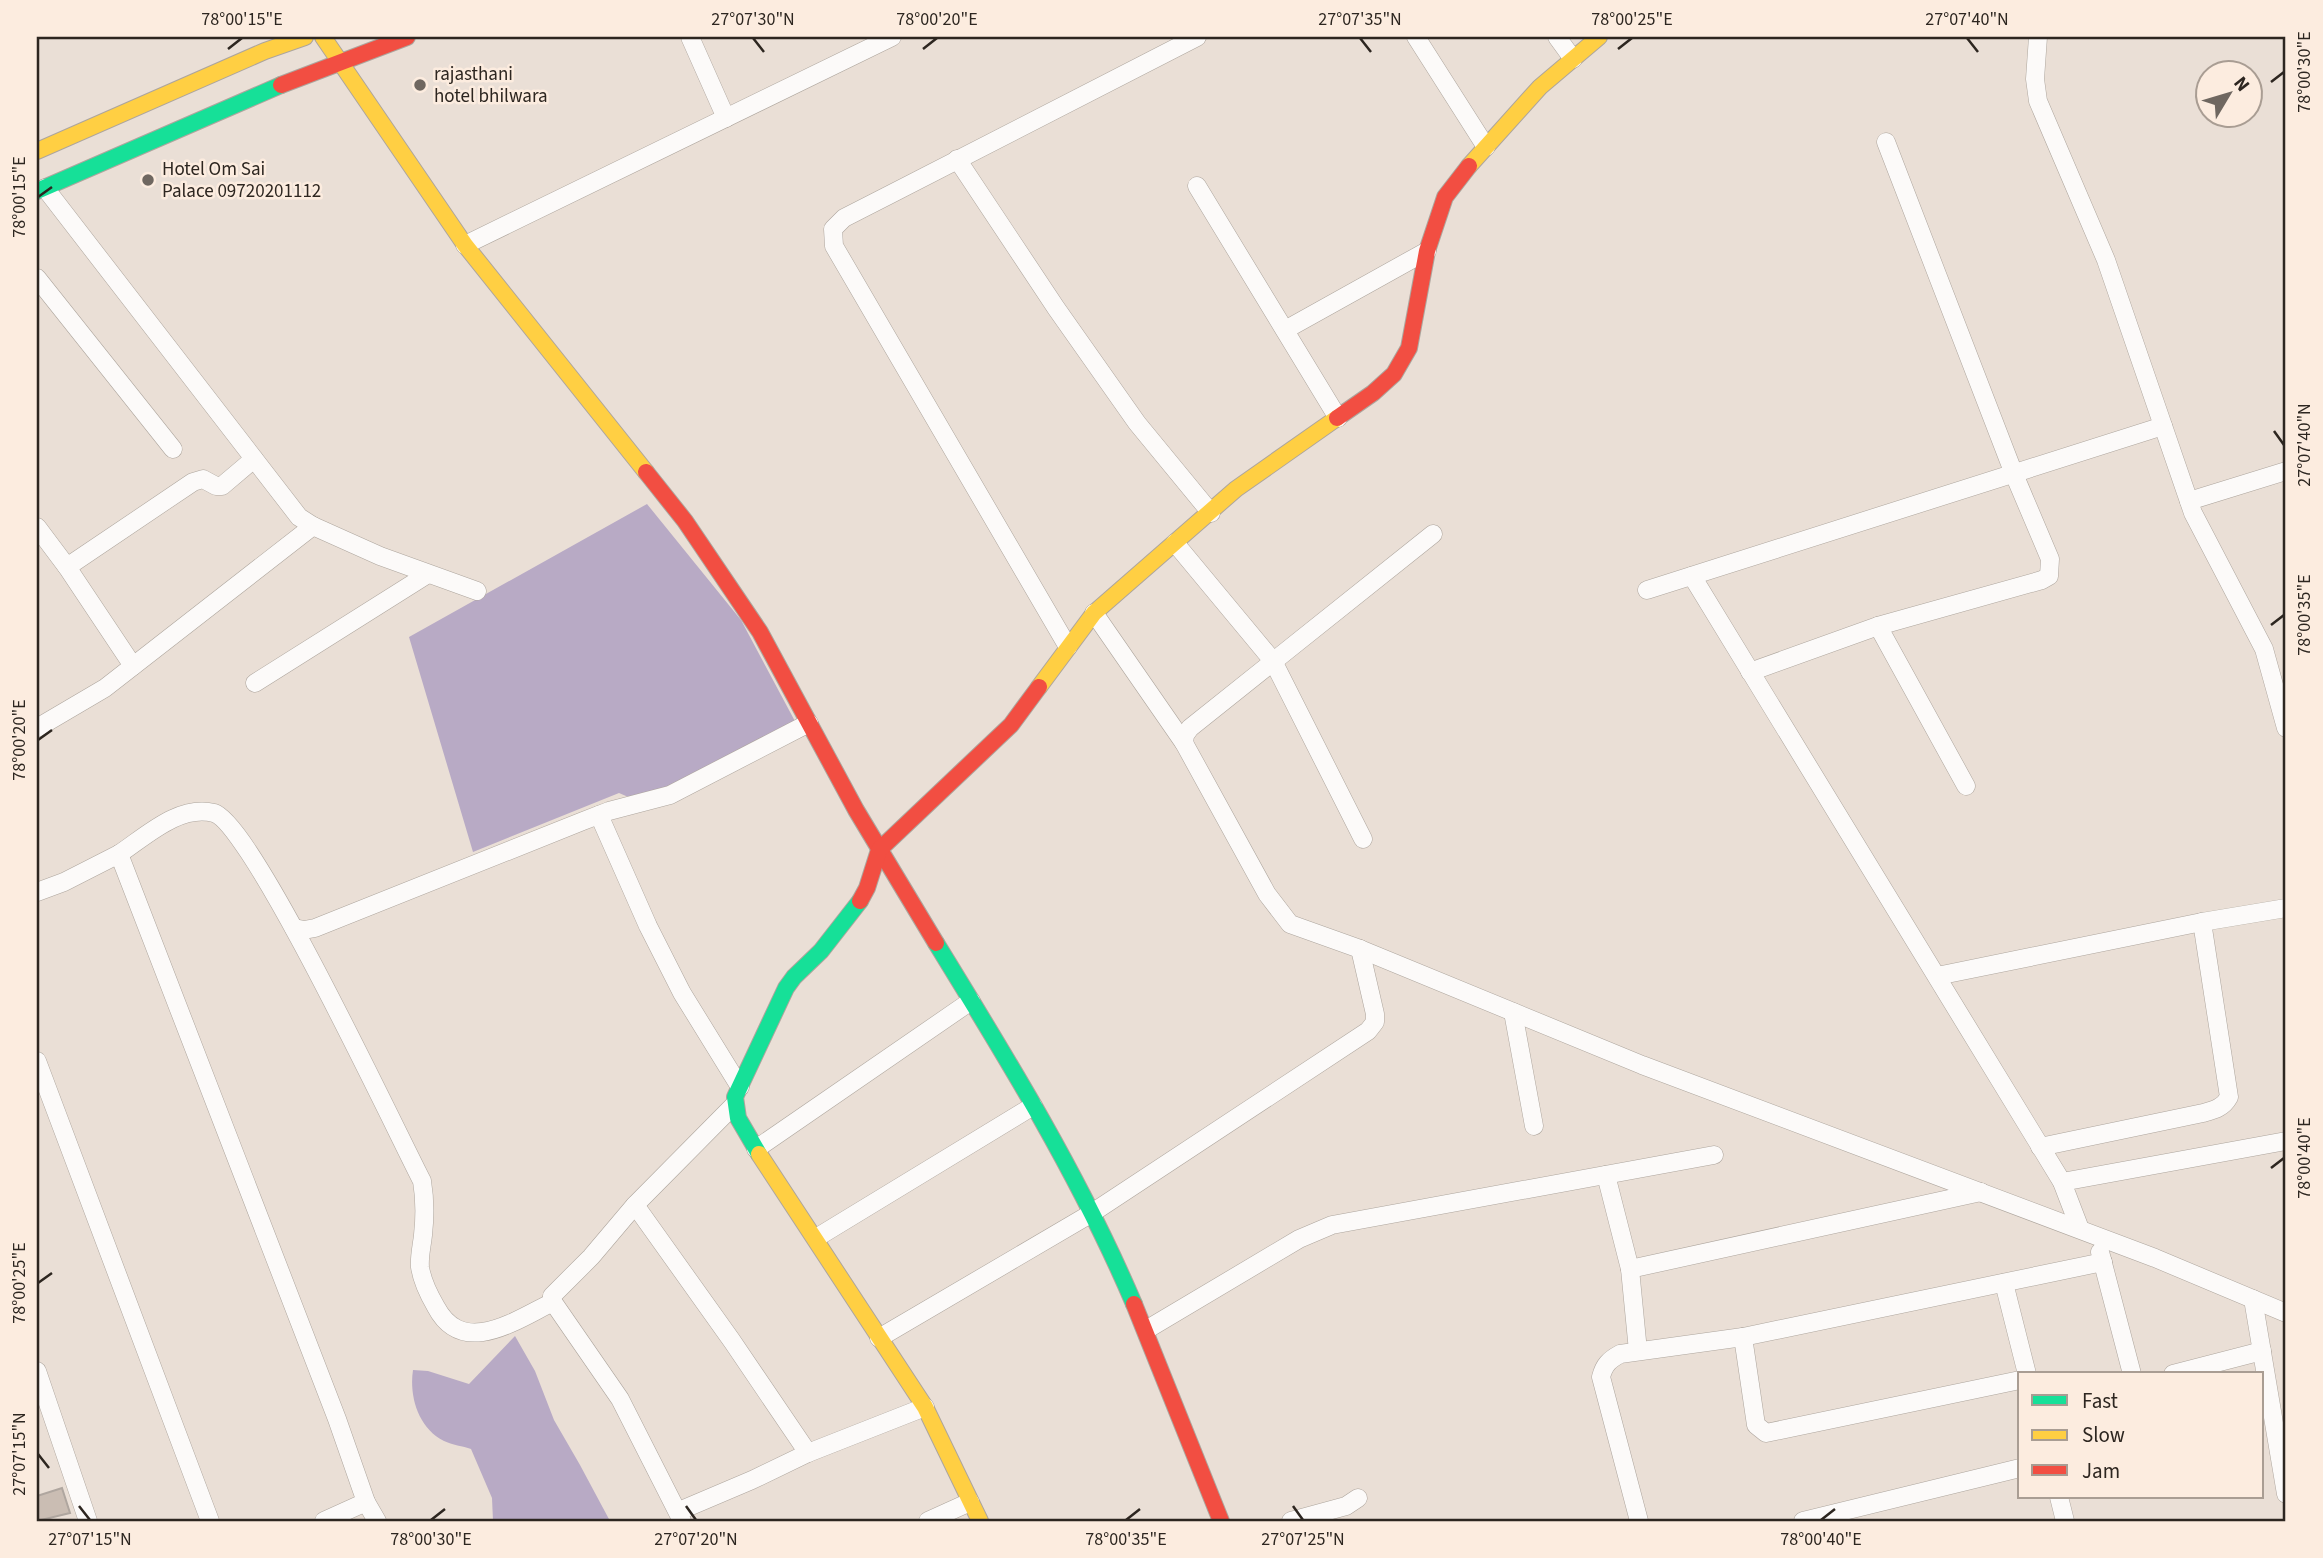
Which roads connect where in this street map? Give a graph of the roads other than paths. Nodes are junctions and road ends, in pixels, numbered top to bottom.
1 (305, 37) edge
2 (323, 37) edge
3 (407, 37) edge
4 (690, 37) edge
5 (892, 37) edge
6 (1196, 37) edge
7 (1416, 37) edge
8 (1558, 37) edge
9 (1599, 37) edge
10 (2038, 37) edge
11 (1573, 59) junction
12 (339, 63) junction
13 (726, 118) junction
14 (1886, 142) dead end
15 (1486, 147) junction
16 (37, 151) edge
17 (957, 159) junction
18 (1197, 186) dead end
19 (41, 190) edge
20 (466, 245) junction
21 (1427, 251) junction
22 (37, 278) edge
23 (1284, 330) junction
24 (1338, 418) junction
25 (2163, 426) junction
26 (173, 449) dead end
27 (254, 459) junction
28 (2286, 471) edge
29 (2014, 474) junction
30 (2189, 501) junction
31 (1211, 513) junction
32 (313, 526) junction
33 (1433, 534) dead end
34 (39, 536) edge
35 (1174, 543) junction
36 (67, 566) junction
37 (428, 574) junction
38 (1692, 576) junction
39 (1647, 590) dead end
40 (477, 591) dead end
41 (1094, 613) junction
42 (1878, 626) junction
43 (1069, 648) junction
44 (1273, 661) junction
45 (133, 666) junction
46 (1749, 673) junction
47 (255, 683) dead end
48 (809, 723) junction
49 (37, 728) edge
50 (2286, 728) edge
51 (1184, 743) junction
52 (1966, 786) dead end
53 (599, 815) junction
54 (1363, 838) dead end
55 (879, 850) junction
56 (119, 854) junction
57 (37, 892) edge
58 (2286, 908) edge
59 (2202, 922) junction
60 (294, 928) junction
61 (1360, 949) junction
62 (1937, 976) junction
63 (971, 1001) junction
64 (1513, 1012) junction
65 (37, 1061) edge
66 (740, 1087) junction
67 (734, 1105) junction
68 (1033, 1106) junction
69 (1534, 1126) dead end
70 (2286, 1141) edge
71 (2040, 1147) junction
72 (756, 1149) junction
73 (1714, 1155) dead end
74 (1606, 1175) junction
75 (2062, 1182) junction
76 (1981, 1192) junction
77 (635, 1205) junction
78 (1092, 1213) junction
79 (2088, 1232) junction
80 (816, 1238) junction
81 (2103, 1262) junction
82 (1630, 1269) junction
83 (2004, 1283) junction
84 (2253, 1299) junction
85 (553, 1302) junction
86 (2286, 1313) edge
87 (1146, 1330) junction
88 (1742, 1337) junction
89 (879, 1338) junction
90 (1638, 1351) junction
91 (2262, 1351) junction
92 (37, 1371) edge
93 (2026, 1372) edge
94 (2131, 1372) edge
95 (2181, 1372) edge
96 (2018, 1380) edge
97 (925, 1408) junction
98 (807, 1452) junction
99 (2018, 1468) edge
100 (2286, 1494) edge
101 (1357, 1498) dead end
102 (2059, 1498) edge
103 (366, 1502) junction
104 (970, 1502) junction
105 (680, 1516) edge
106 (88, 1521) edge
107 (210, 1521) edge
108 (324, 1521) edge
109 (377, 1521) edge
110 (928, 1521) edge
111 (980, 1521) edge
112 (1221, 1521) edge
113 (1291, 1521) edge
114 (1639, 1521) edge
115 (1802, 1521) edge
116 (2065, 1521) edge

1 - 16 main road
2 - 12 main road
3 - 12 main road
4 - 13 street
5 - 13 street
6 - 17 street
7 - 15 street
8 - 11 street
9 - 11 main road
10 - 25 street
11 - 15 main road
12 - 19 main road
12 - 20 main road
13 - 20 street
14 - 29 street
15 - 21 main road
17 - 31 street
17 - 43 street
18 - 23 street
19 - 27 street
20 - 48 main road
21 - 23 street
21 - 24 main road
22 - 26 street
23 - 24 street
24 - 31 main road
25 - 29 street
25 - 30 street
27 - 32 street
27 - 36 street
28 - 30 street
29 - 38 street
29 - 42 street
30 - 50 street
31 - 35 main road
32 - 37 street
32 - 45 street
33 - 44 street
34 - 36 street
35 - 41 main road
35 - 44 street
36 - 45 street
37 - 40 street
37 - 47 street
38 - 39 street
38 - 46 street
41 - 43 main road
41 - 51 street
42 - 46 street
42 - 52 street
43 - 55 main road
44 - 51 street
44 - 54 street
45 - 49 street
46 - 62 street
48 - 53 street
48 - 55 main road
51 - 61 street
53 - 60 street
53 - 66 street
55 - 63 main road
55 - 66 main road
56 - 57 street
56 - 60 street
56 - 103 street
58 - 59 street
59 - 62 street
59 - 71 street
60 - 85 street
61 - 64 street
61 - 78 street
62 - 71 street
63 - 68 main road
63 - 72 street
64 - 69 street
64 - 76 street
65 - 107 street
66 - 67 main road
67 - 72 main road
67 - 77 street
68 - 78 main road
68 - 80 street
70 - 75 street
71 - 75 street
72 - 80 main road
73 - 74 street
74 - 82 street
74 - 87 street
75 - 79 street
76 - 79 street
76 - 82 street
77 - 85 street
77 - 98 street
78 - 87 main road
78 - 89 street
79 - 81 street
79 - 84 street
80 - 89 main road
81 - 83 street
81 - 94 street
82 - 90 street
83 - 88 street
83 - 93 street
84 - 86 street
84 - 91 street
85 - 105 street
87 - 112 main road
88 - 90 street
88 - 96 street
89 - 97 main road
90 - 114 street
91 - 95 street
91 - 100 street
92 - 106 street
97 - 98 street
97 - 104 main road
98 - 105 street
99 - 115 street
101 - 113 street
102 - 116 street
103 - 108 street
103 - 109 street
104 - 110 street
104 - 111 main road

